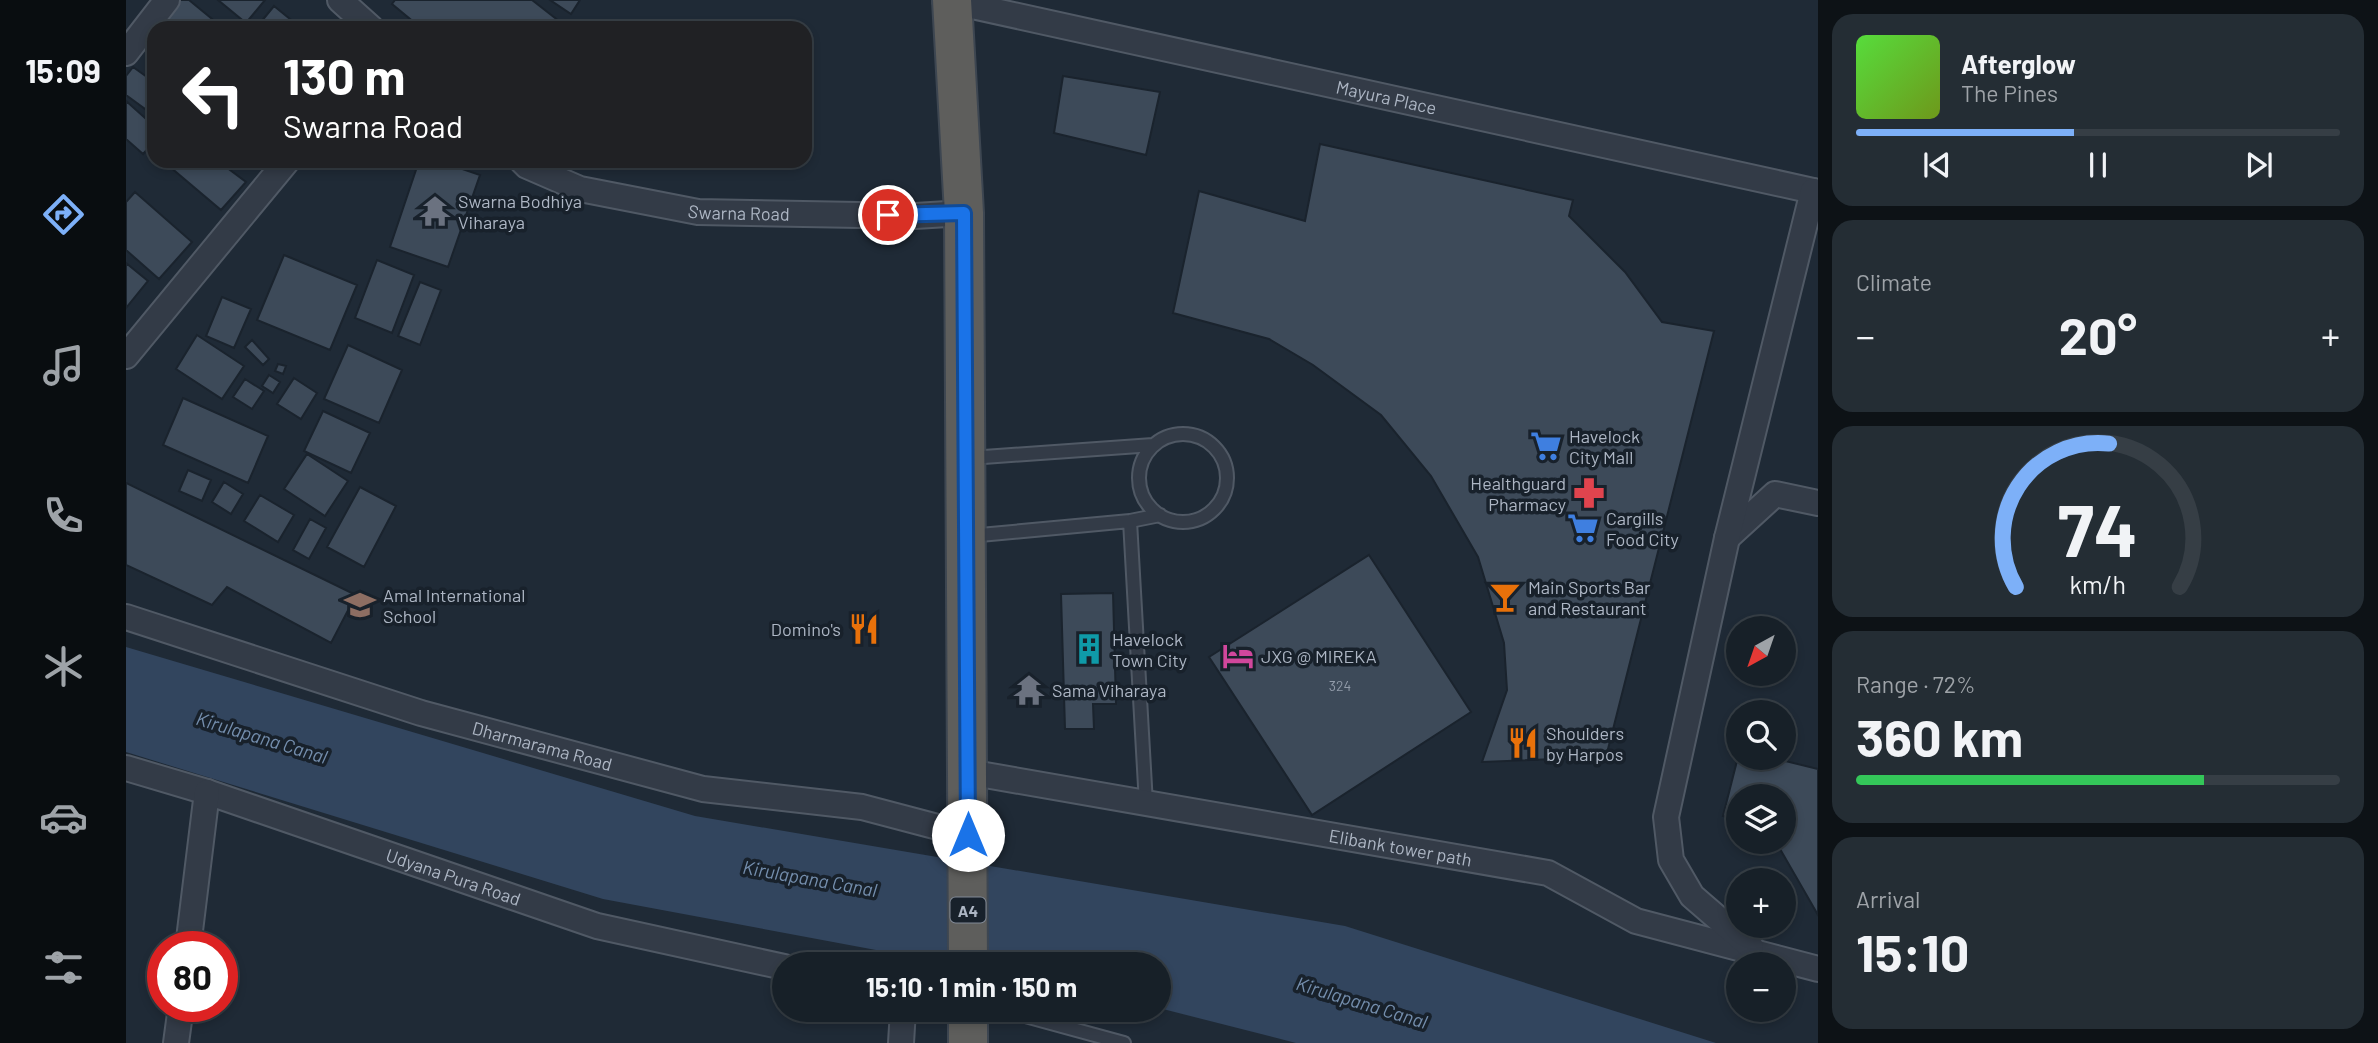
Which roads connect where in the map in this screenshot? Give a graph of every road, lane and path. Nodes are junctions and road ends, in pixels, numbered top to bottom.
1 (167, 0) edge
2 (340, 0) edge
3 (945, 0) edge
4 (952, 0) edge
5 (150, 21) edge
6 (363, 21) edge
7 (147, 25) edge
8 (126, 52) edge
9 (281, 168) edge
10 (532, 168) edge
11 (1815, 192) edge
12 (964, 213) junction
13 (126, 356) edge
14 (1153, 445) junction
15 (966, 458) junction
16 (1818, 503) edge
17 (1160, 515) junction
18 (1130, 521) junction
19 (967, 536) junction
20 (1727, 538) junction
21 (126, 617) edge
22 (126, 768) edge
23 (968, 772) junction
24 (207, 792) junction
25 (1146, 804) junction
26 (968, 845) junction
27 (190, 931) edge
28 (968, 952) edge
29 (1757, 952) joint
30 (1796, 963) edge
31 (772, 964) edge
32 (1818, 969) edge
33 (179, 1022) edge
34 (902, 1022) edge
35 (968, 1022) edge
36 (1047, 1022) edge
37 (176, 1043) edge
38 (901, 1043) edge
39 (968, 1043) edge
40 (1124, 1043) edge

1 - 5 street
2 - 6 street
3 - 4 street, Mayura Place
4 - 11 street, Mayura Place
4 - 12 highway, A4
7 - 8 street
9 - 13 street
10 - 12 street, Swarna Road
11 - 20 street
12 - 15 highway, A4
14 - 15 lane
14 - 17 lane
14 - 17 lane
15 - 19 highway, A4
16 - 20 street
17 - 18 lane
18 - 19 lane
18 - 25 lane
19 - 23 highway, A4
20 - 29 street
21 - 26 street, Dharmarama Road
22 - 24 street, Udyana Pura Road
23 - 25 street, Elibank tower path
23 - 26 highway, A4
24 - 27 street
24 - 31 street, Udyana Pura Road
25 - 29 street, Elibank tower path
26 - 28 highway, A4
30 - 32 street, Elibank tower path
33 - 37 street
34 - 38 street
35 - 39 highway
36 - 40 lane

